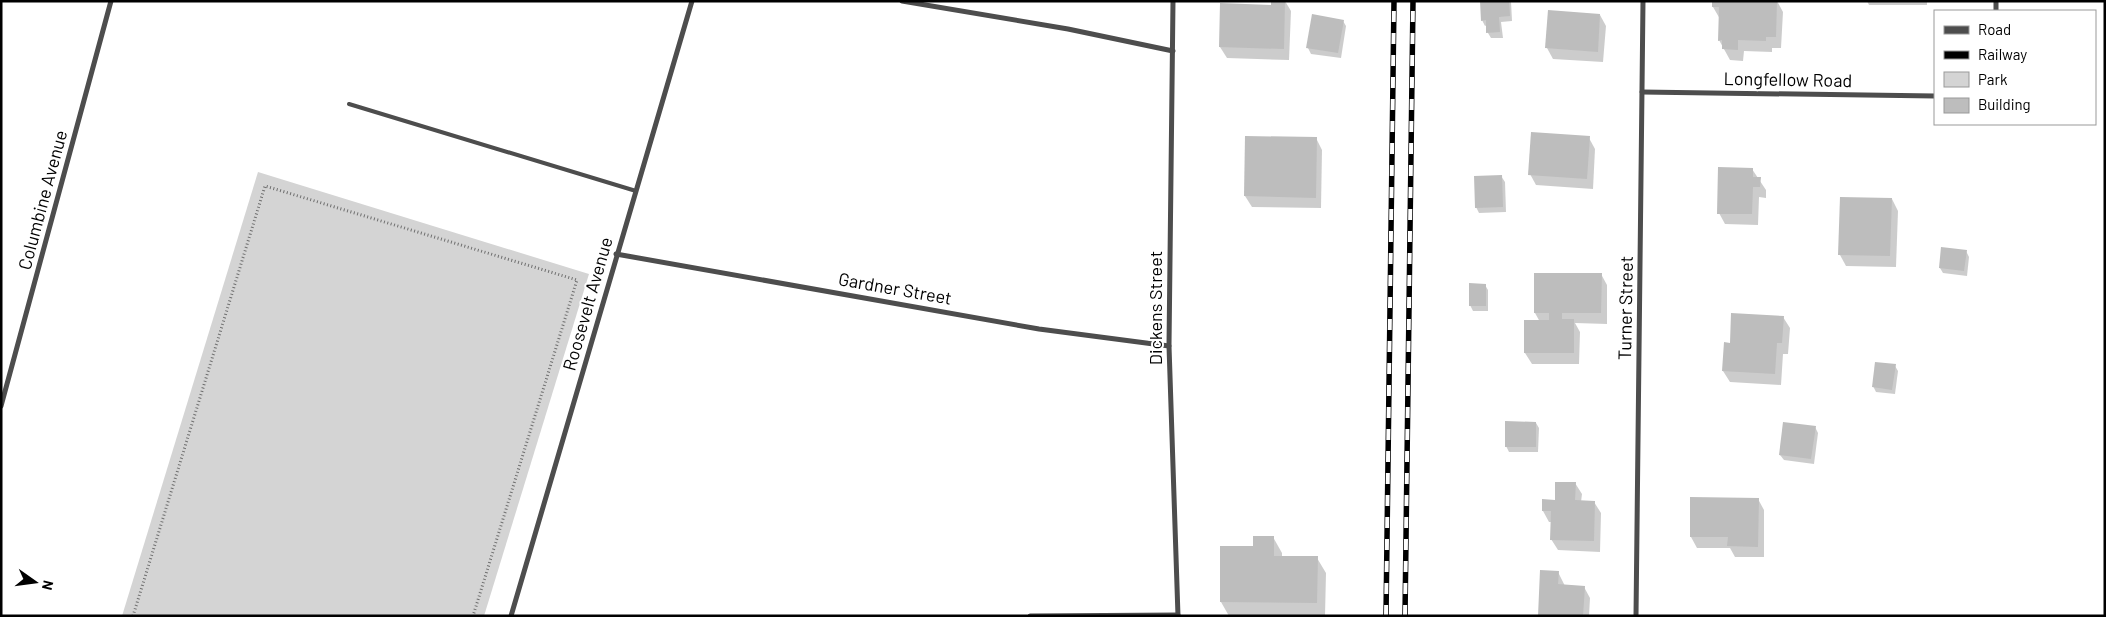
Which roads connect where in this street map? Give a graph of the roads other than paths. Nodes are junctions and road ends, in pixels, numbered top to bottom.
1 (111, 1) edge
2 (692, 1) edge
3 (902, 1) edge
4 (1173, 1) edge
5 (1643, 1) edge
6 (1173, 51) junction
7 (1642, 92) junction
8 (1934, 96) edge
9 (349, 104) dead end
10 (636, 190) junction
11 (616, 254) junction
12 (1169, 346) junction
13 (1, 406) edge
14 (1178, 615) edge
15 (511, 616) edge
16 (1030, 616) edge
17 (1636, 616) edge

1 - 13 street, Columbine Avenue
2 - 10 street, Roosevelt Avenue
3 - 6 street
4 - 6 street, Dickens Street
5 - 7 street, Turner Street
6 - 12 street, Dickens Street
7 - 8 street, Longfellow Road
7 - 17 street, Turner Street
9 - 10 lane
10 - 11 street, Roosevelt Avenue
11 - 12 street, Gardner Street
11 - 15 street, Roosevelt Avenue
12 - 14 street, Dickens Street
14 - 16 street

